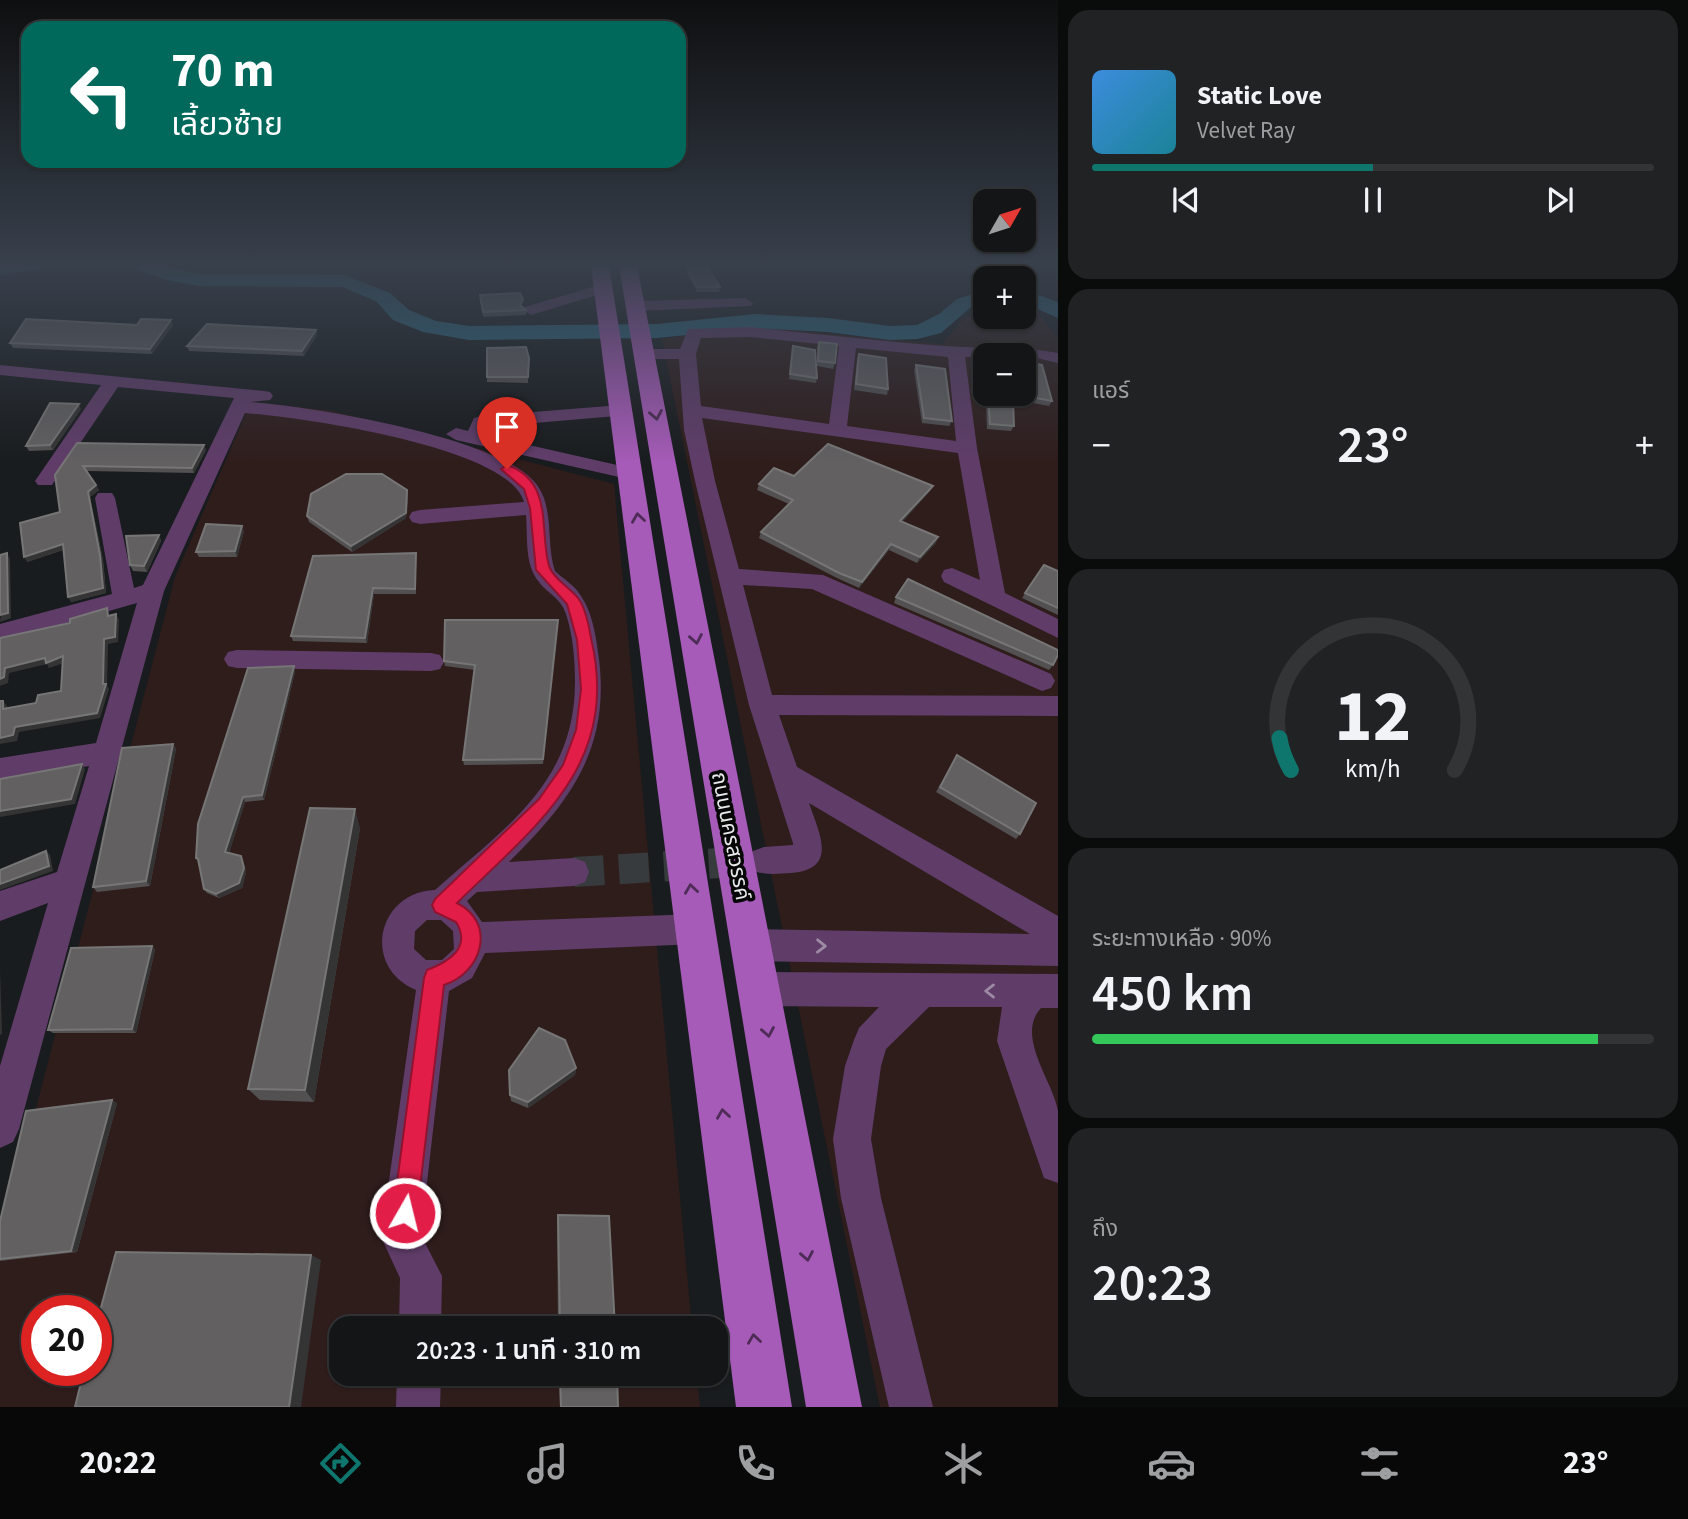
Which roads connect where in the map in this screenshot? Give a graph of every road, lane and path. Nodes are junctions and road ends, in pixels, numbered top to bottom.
1 (635, 332) edge
2 (732, 332) edge
3 (757, 332) edge
4 (630, 333) junction
5 (848, 341) junction
6 (956, 352) junction
7 (687, 354) junction
8 (1058, 358) edge
9 (0, 370) edge
10 (113, 381) junction
11 (243, 401) junction
12 (621, 411) junction
13 (693, 411) junction
14 (837, 432) junction
15 (474, 438) junction
16 (967, 448) junction
17 (632, 474) junction
18 (45, 481) dead end
19 (105, 498) dead end
20 (536, 508) junction
21 (420, 517) dead end
22 (662, 556) junction
23 (729, 576) junction
24 (952, 576) dead end
25 (152, 592) junction
26 (994, 596) junction
27 (124, 598) junction
28 (1058, 628) edge
29 (0, 633) edge
30 (237, 659) dead end
31 (432, 662) dead end
32 (1042, 681) dead end
33 (762, 705) junction
34 (1058, 706) edge
35 (107, 752) junction
36 (0, 770) edge
37 (786, 775) junction
38 (764, 861) tunnel mouth
39 (574, 872) tunnel mouth
40 (470, 877) junction
41 (71, 881) junction
42 (442, 905) junction
43 (0, 906) edge
44 (697, 929) junction
45 (472, 938) junction
46 (1051, 944) edge
47 (753, 945) junction
48 (434, 978) junction
49 (761, 989) junction
50 (922, 990) junction
51 (1048, 991) edge
52 (0, 1129) edge
53 (1058, 1164) edge
54 (420, 1316) edge
55 (418, 1386) edge
56 (418, 1407) edge
57 (764, 1407) edge
58 (834, 1407) edge
59 (911, 1407) edge

1 - 4 street
2 - 7 street
3 - 5 street
4 - 7 street
4 - 12 main road, ถนนนครสวรรค์
4 -> 22 main road, ถนนนครสวรรค์
5 - 6 street
5 - 14 street
6 - 8 street
6 - 16 street
7 - 13 street
9 - 10 street
10 - 11 street
10 - 18 street
11 - 15 street
11 - 20 street
11 - 25 street
12 - 15 street
12 - 17 main road, ถนนนครสวรรค์
13 - 14 street
13 - 23 street
14 - 16 street
15 - 17 street
16 - 26 street
22 -> 17 main road, ถนนนครสวรรค์
19 - 27 street
20 - 21 street
20 - 40 street
44 -> 22 main road, ถนนนครสวรรค์
22 -> 47 main road, ถนนนครสวรรค์
23 - 32 street
23 - 33 street
24 - 26 street
25 - 27 street
25 - 35 street
26 - 28 street
27 - 29 street
30 - 31 street
33 - 34 street
33 - 37 street
35 - 36 street
35 - 41 street
37 - 38 street
37 - 46 street
39 - 40 street
40 - 42 street
41 - 43 street
41 - 52 street
42 - 45 street
42 - 48 street
44 - 45 street
57 -> 44 main road, ถนนนครสวรรค์
45 - 48 street
47 -> 46 street
46 - 51 street
47 - 49 main road, ถนนนครสวรรค์
48 - 54 street
49 - 50 street
49 -> 58 main road, ถนนนครสวรรค์
51 -> 50 street
50 - 59 street
51 - 53 street
55 - 56 street

